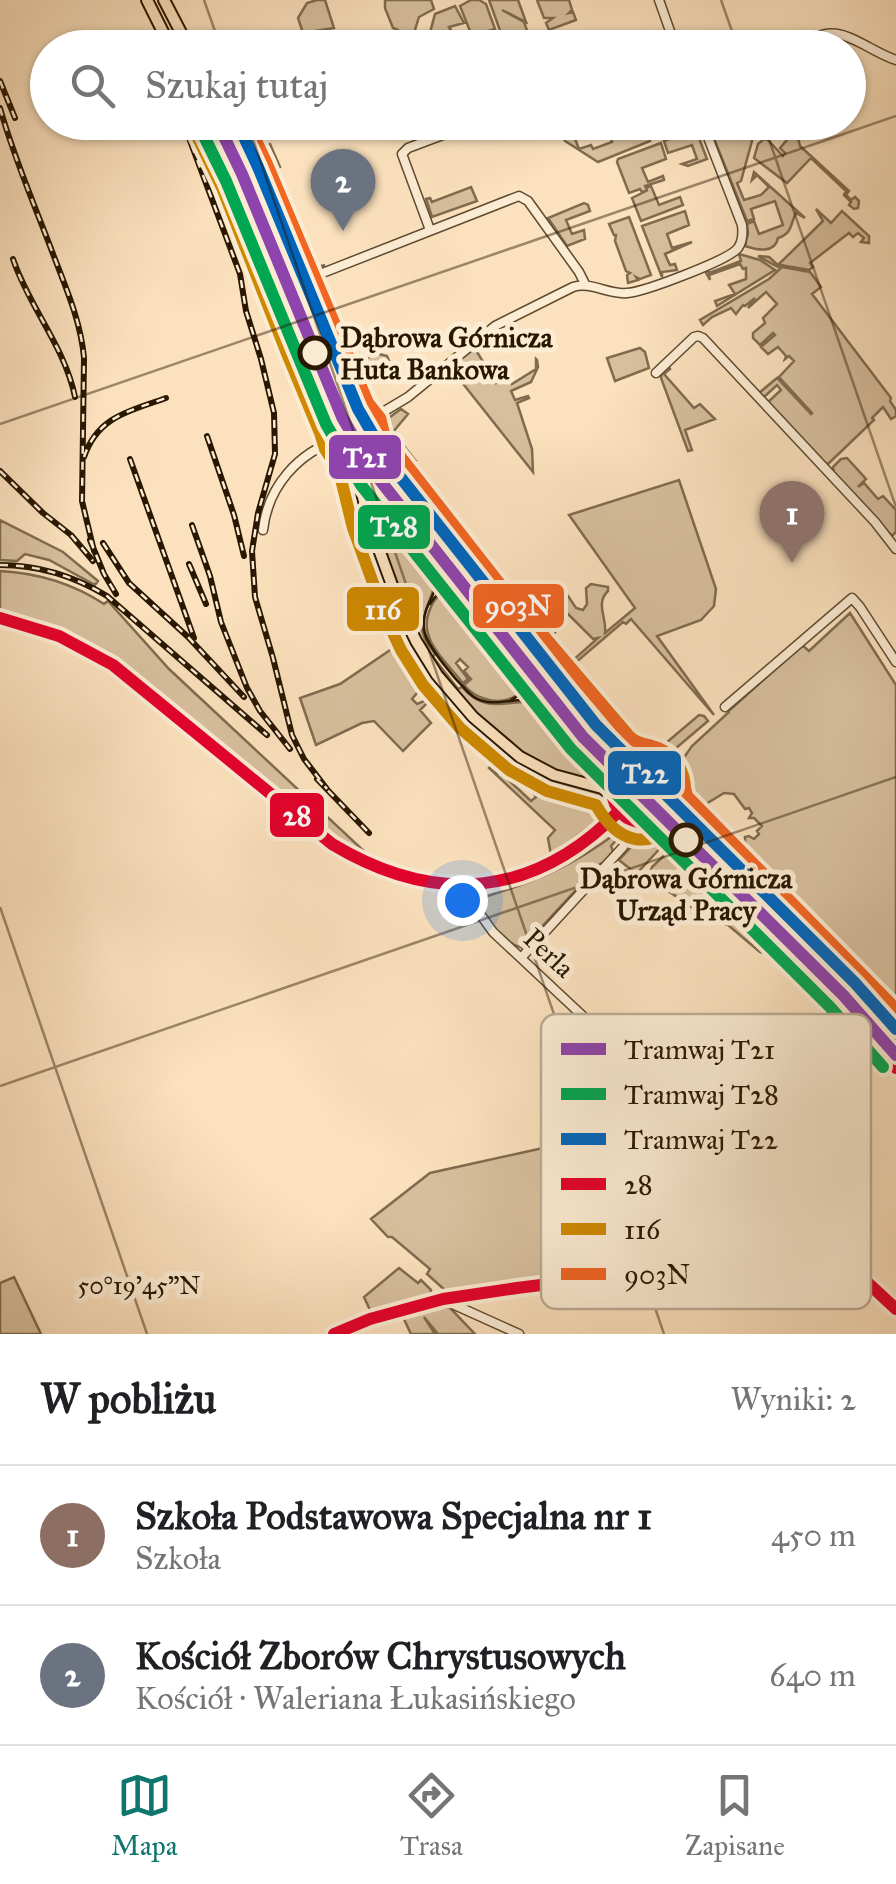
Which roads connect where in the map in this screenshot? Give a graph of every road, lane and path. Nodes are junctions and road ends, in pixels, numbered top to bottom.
1 (147, 0) edge
2 (164, 0) edge
3 (659, 0) edge
4 (162, 30) edge
5 (179, 30) edge
6 (670, 30) edge
7 (866, 47) edge
8 (896, 60) edge
9 (219, 140) edge
10 (235, 140) edge
11 (429, 140) edge
12 (710, 140) edge
13 (430, 230) junction
14 (297, 283) junction
15 (584, 284) junction
16 (656, 373) dead end
17 (361, 422) junction
18 (366, 438) junction
19 (341, 439) junction
20 (263, 530) dead end
21 (896, 548) edge
22 (0, 618) edge
23 (896, 662) edge
24 (725, 707) dead end
25 (636, 760) junction
26 (610, 794) junction
27 (668, 798) junction
28 (619, 811) junction
29 (642, 822) junction
30 (623, 847) dead end
31 (472, 885) junction
32 (521, 958) junction
33 (582, 1014) edge
34 (848, 1014) edge
35 (896, 1035) edge
36 (871, 1040) edge
37 (896, 1068) edge
38 (541, 1285) edge
39 (871, 1285) edge
40 (444, 1297) junction
41 (896, 1308) edge
42 (334, 1334) edge
43 (520, 1334) edge

1 - 4 main road
2 - 5 main road
3 - 6 street
7 - 8 street
9 - 19 main road
10 - 14 main road
11 - 13 street
12 - 15 street
13 - 14 street
13 - 15 street
14 - 17 main road
15 - 17 street
16 - 21 street
17 - 18 main road
17 - 19 main road
18 - 19 main road
18 - 25 main road
19 - 20 street
19 - 26 main road
22 - 31 street
23 - 24 street
25 - 26 main road
25 - 27 main road
26 - 28 main road
27 - 29 main road
27 - 35 main road
28 - 29 main road
28 - 31 street
29 - 34 main road
30 - 32 street
31 - 32 street, Perla
32 - 33 street, Perla
36 - 37 main road
38 - 40 street
39 - 41 street, Perla
40 - 42 street
40 - 43 street

